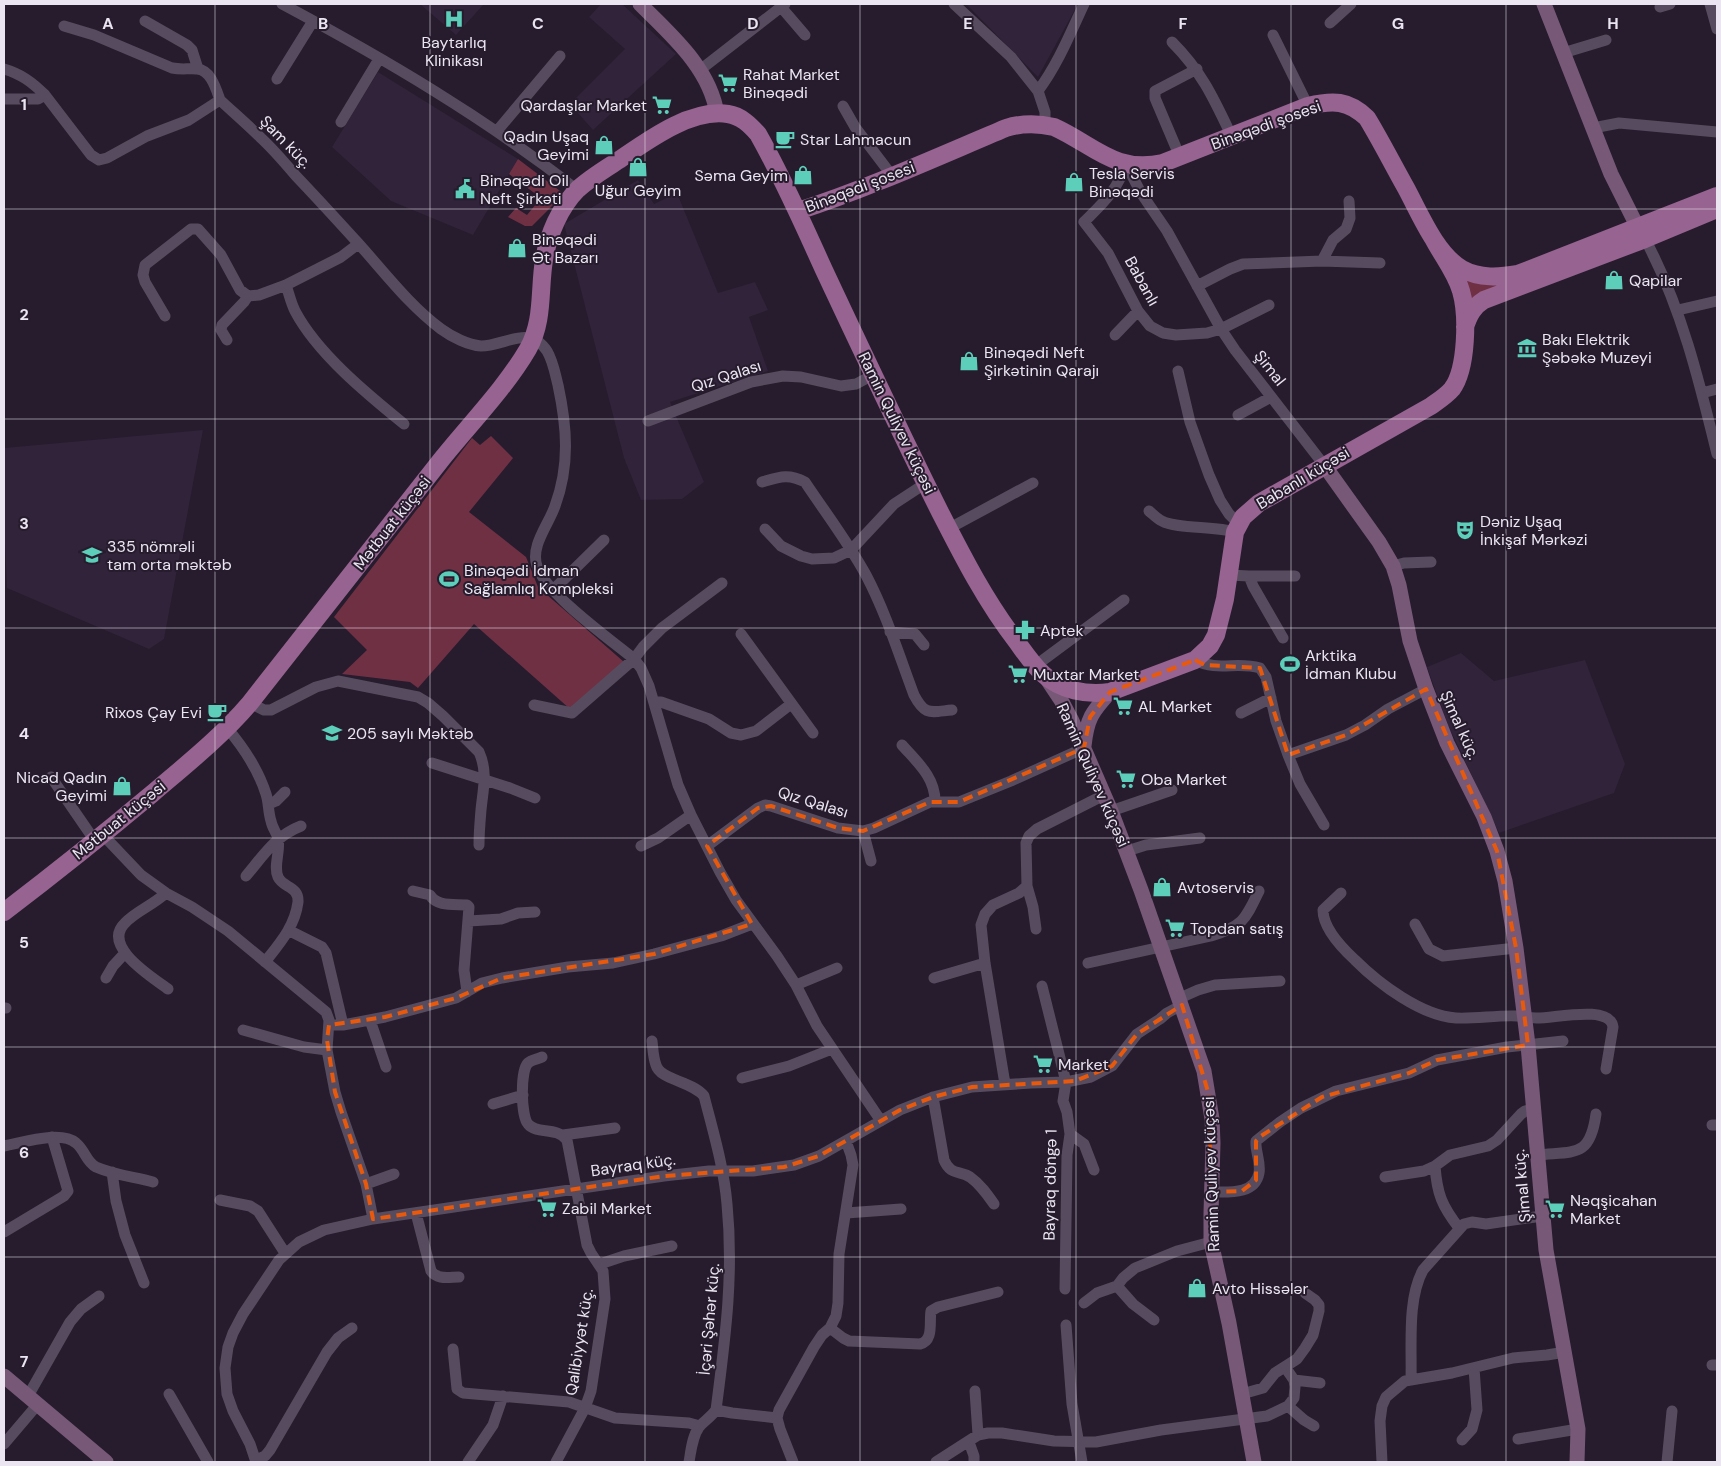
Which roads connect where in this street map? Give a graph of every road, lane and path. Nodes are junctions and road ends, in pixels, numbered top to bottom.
1 (282, 4) edge
2 (640, 4) edge
3 (954, 4) edge
4 (1084, 4) edge
5 (1351, 4) edge
6 (1544, 4) edge
7 (1710, 4) edge
8 (783, 6) edge
9 (145, 21) dead end
10 (313, 21) junction
11 (1330, 23) dead end
12 (64, 26) dead end
13 (1717, 29) edge
14 (805, 35) dead end
15 (1273, 35) dead end
16 (1606, 40) dead end
17 (1172, 42) dead end
18 (1563, 53) junction
19 (560, 56) dead end
20 (379, 59) junction
21 (4, 69) edge
22 (198, 69) junction
23 (1197, 69) junction
24 (700, 70) junction
25 (277, 79) dead end
26 (1038, 90) junction
27 (45, 94) junction
28 (4, 99) edge
29 (220, 100) junction
30 (843, 106) dead end
31 (1308, 106) junction
32 (717, 114) junction
33 (341, 122) dead end
34 (1045, 125) junction
35 (1593, 128) junction
36 (497, 131) junction
37 (1717, 132) edge
38 (1232, 137) junction
39 (1180, 158) junction
40 (1126, 164) junction
41 (893, 177) junction
42 (577, 190) junction
43 (1717, 196) edge
44 (1349, 201) dead end
45 (1717, 209) edge
46 (798, 211) junction
47 (1642, 234) junction
48 (1434, 240) junction
49 (358, 244) junction
50 (1322, 261) junction
51 (1380, 263) dead end
52 (286, 286) junction
53 (1198, 286) junction
54 (248, 296) junction
55 (1717, 302) edge
56 (1269, 305) dead end
57 (1678, 310) junction
58 (1138, 312) junction
59 (166, 316) dead end
60 (1465, 327) junction
61 (1221, 329) junction
62 (1115, 335) dead end
63 (533, 339) junction
64 (227, 340) dead end
65 (1178, 371) dead end
66 (874, 375) junction
67 (1717, 389) edge
68 (1702, 393) junction
69 (1271, 397) junction
70 (1238, 415) dead end
71 (648, 421) dead end
72 (404, 424) dead end
73 (1717, 454) edge
74 (1324, 465) junction
75 (762, 482) dead end
76 (926, 483) junction
77 (1033, 483) dead end
78 (1149, 511) dead end
79 (1237, 528) junction
80 (765, 529) dead end
81 (948, 529) junction
82 (604, 540) dead end
83 (851, 550) junction
84 (1431, 562) dead end
85 (1393, 566) junction
86 (1229, 575) junction
87 (1249, 576) junction
88 (1295, 576) dead end
89 (722, 583) dead end
90 (553, 590) junction
91 (1124, 600) dead end
92 (890, 632) junction
93 (741, 634) dead end
94 (1284, 638) dead end
95 (924, 645) dead end
96 (634, 659) junction
97 (1196, 660) junction
98 (1040, 671) junction
99 (1426, 689) junction
100 (1110, 692) junction
101 (1271, 698) junction
102 (654, 702) junction
103 (250, 703) junction
104 (791, 704) junction
105 (534, 705) dead end
106 (952, 710) dead end
107 (1242, 713) dead end
108 (227, 728) junction
109 (813, 733) dead end
110 (902, 745) dead end
111 (1084, 748) junction
112 (1288, 755) junction
113 (432, 763) dead end
114 (51, 777) dead end
115 (485, 780) junction
116 (1172, 790) dead end
117 (284, 792) dead end
118 (1104, 796) junction
119 (535, 798) dead end
120 (935, 801) junction
121 (268, 804) junction
122 (1111, 811) junction
123 (691, 815) junction
124 (1324, 824) dead end
125 (301, 826) dead end
126 (863, 831) junction
127 (99, 838) junction
128 (278, 838) junction
129 (1200, 838) dead end
130 (479, 845) dead end
131 (640, 846) dead end
132 (707, 846) junction
133 (1127, 851) junction
134 (871, 861) dead end
135 (246, 876) dead end
136 (1027, 886) junction
137 (413, 891) dead end
138 (1259, 891) dead end
139 (166, 893) junction
140 (1341, 893) dead end
141 (4, 912) edge
142 (535, 912) dead end
143 (469, 921) junction
144 (752, 924) junction
145 (1414, 924) dead end
146 (1036, 929) dead end
147 (290, 931) junction
148 (1161, 946) junction
149 (1516, 948) junction
150 (124, 953) junction
151 (266, 962) junction
152 (985, 962) junction
153 (1088, 963) dead end
154 (837, 968) dead end
155 (106, 978) dead end
156 (934, 978) dead end
157 (1280, 981) dead end
158 (796, 985) junction
159 (1042, 986) dead end
160 (168, 989) dead end
161 (467, 992) junction
162 (1181, 1002) junction
163 (1524, 1016) junction
164 (370, 1020) junction
165 (329, 1025) junction
166 (343, 1025) junction
167 (243, 1030) dead end
168 (1563, 1040) dead end
169 (652, 1041) dead end
170 (1528, 1045) junction
171 (832, 1049) junction
172 (327, 1050) junction
173 (542, 1057) dead end
174 (386, 1067) dead end
175 (1606, 1069) dead end
176 (742, 1078) dead end
177 (1066, 1082) junction
178 (1005, 1084) junction
179 (523, 1095) junction
180 (933, 1097) junction
181 (493, 1104) dead end
182 (1533, 1109) junction
183 (1596, 1114) dead end
184 (881, 1122) junction
185 (615, 1128) dead end
186 (1070, 1134) junction
187 (563, 1135) junction
188 (52, 1137) junction
189 (846, 1141) junction
190 (4, 1146) edge
191 (1537, 1155) junction
192 (1435, 1166) junction
193 (722, 1170) junction
194 (1094, 1170) dead end
195 (112, 1172) junction
196 (394, 1174) dead end
197 (1386, 1177) dead end
198 (153, 1182) dead end
199 (366, 1184) junction
200 (577, 1190) junction
201 (1212, 1192) junction
202 (220, 1200) dead end
203 (994, 1204) dead end
204 (901, 1209) dead end
205 (846, 1212) junction
206 (416, 1213) junction
207 (1542, 1216) junction
208 (373, 1219) junction
209 (1460, 1228) junction
210 (4, 1232) edge
211 (1212, 1242) junction
212 (672, 1246) dead end
213 (286, 1253) junction
214 (600, 1264) junction
215 (459, 1277) dead end
216 (144, 1283) dead end
217 (1117, 1286) junction
218 (1065, 1289) dead end
219 (998, 1292) dead end
220 (1305, 1293) dead end
221 (98, 1296) dead end
222 (1084, 1303) dead end
223 (1154, 1320) dead end
224 (1066, 1325) dead end
225 (352, 1328) dead end
226 (830, 1328) junction
227 (453, 1349) dead end
228 (1565, 1352) junction
229 (1285, 1366) junction
230 (1474, 1368) junction
231 (4, 1376) edge
232 (1411, 1379) junction
233 (1294, 1380) junction
234 (1320, 1383) dead end
235 (975, 1391) dead end
236 (169, 1394) dead end
237 (1242, 1394) junction
238 (503, 1396) junction
239 (33, 1400) junction
240 (1288, 1406) junction
241 (585, 1408) junction
242 (716, 1410) junction
243 (1672, 1411) dead end
244 (778, 1418) junction
245 (1246, 1420) junction
246 (700, 1426) junction
247 (1314, 1426) dead end
248 (1578, 1429) junction
249 (974, 1438) junction
250 (1518, 1439) dead end
251 (1462, 1440) dead end
252 (1079, 1442) junction
253 (4, 1444) edge
254 (256, 1461) edge
255 (106, 1462) edge
256 (208, 1462) edge
257 (468, 1462) edge
258 (556, 1462) edge
259 (689, 1462) edge
260 (793, 1462) edge
261 (936, 1462) edge
262 (974, 1462) edge
263 (1082, 1462) edge
264 (1254, 1462) edge
265 (1382, 1462) edge
266 (1577, 1462) edge
267 (1667, 1462) edge

1 - 10 street
2 - 24 street
3 - 26 street
4 - 26 street
5 - 11 street
6 - 18 street
7 - 13 street
8 - 14 street
8 - 24 street
9 - 22 street
10 - 20 street
10 - 25 street
12 - 22 street
15 - 31 street
16 - 18 street
17 - 23 street
18 - 35 street
19 - 36 street
20 - 33 street
20 - 36 street
21 - 27 street
22 - 29 street
23 - 38 street
23 - 39 street
24 - 32 street
26 - 34 street
27 - 28 street
27 - 29 street
29 - 49 street, Şam küç.
30 - 41 street
31 - 38 main road, Binəqədi şosesi
31 - 48 main road, Binəqədi şosesi
32 - 42 main road, Mətbuat küçəsi
32 - 46 main road, Ramin Quliyev küçəsi
34 - 40 main road, Binəqədi şosesi
34 - 41 main road, Binəqədi şosesi
35 - 37 street
35 - 47 street
36 - 42 street
38 - 39 main road, Binəqədi şosesi
39 - 40 main road, Binəqədi şosesi
40 - 53 street, Şimal
40 - 58 street, Babanlı
41 - 46 main road, Binəqədi şosesi
42 - 63 main road, Mətbuat küçəsi
43 - 47 main road, Binəqədi şosesi
44 - 50 street
45 - 47 main road, Binəqədi şosesi
46 - 66 main road, Ramin Quliyev küçəsi
47 - 48 main road, Binəqədi şosesi
47 - 57 street
47 - 60 main road, Binəqədi şosesi
48 - 60 main road
49 - 52 street
49 - 63 street, Şam küç.
50 - 51 street
50 - 53 street
52 - 54 street
52 - 72 street
53 - 61 street, Şimal
54 - 59 street
54 - 64 street
55 - 57 street
56 - 61 street, Babanlı
57 - 68 street
58 - 61 street, Babanlı
58 - 62 street
60 - 74 main road, Babanlı küçəsi
61 - 69 street, Şimal
63 - 90 street
63 - 103 main road, Mətbuat küçəsi
65 - 79 street
66 - 71 street, Qız Qalası
66 - 76 main road, Ramin Quliyev küçəsi
67 - 68 street
68 - 73 street
69 - 70 street
69 - 74 street, Şimal
74 - 79 main road, Babanlı küçəsi
74 - 85 street, Şimal küç.
75 - 83 street
76 - 81 main road, Ramin Quliyev küçəsi
76 - 83 street
77 - 81 street
78 - 79 street
79 - 86 main road
80 - 83 street
81 - 98 main road, Ramin Quliyev küçəsi
82 - 90 street
83 - 92 street
84 - 85 street
85 - 99 street, Şimal küç.
86 - 87 street
86 - 97 main road
87 - 88 street
87 - 94 street
89 - 96 street
90 - 96 street
91 - 98 street
92 - 95 street
92 - 106 street
93 - 104 street
96 - 102 street
96 - 105 street
97 - 100 main road
97 - 101 street
98 - 100 main road
98 - 111 street, Ramin Quliyev küçəsi
99 - 112 street
99 - 149 street, Şimal küç.
100 - 111 street
101 - 107 street
101 - 112 street
102 - 104 street
102 - 123 street
103 - 108 main road, Mətbuat küçəsi
103 - 115 street
104 - 109 street
108 - 121 street
108 - 127 main road, Mətbuat küçəsi
110 - 120 street
111 - 118 street, Ramin Quliyev küçəsi
111 - 120 street, Qız Qalası
112 - 124 street
113 - 115 street
114 - 127 street
115 - 119 street
115 - 130 street
116 - 122 street
117 - 121 street
118 - 122 street, Ramin Quliyev küçəsi
118 - 136 street
120 - 126 street, Qız Qalası
121 - 128 street
122 - 133 street, Ramin Quliyev küçəsi
123 - 131 street
123 - 132 street
125 - 128 street
126 - 132 street, Qız Qalası
126 - 134 street
127 - 139 street
127 - 141 main road, Mətbuat küçəsi
128 - 135 street
128 - 147 street
129 - 133 street
132 - 144 street
133 - 148 street, Ramin Quliyev küçəsi
136 - 146 street
136 - 152 street
137 - 143 street
138 - 148 street
139 - 150 street
139 - 151 street
140 - 163 street
142 - 143 street
143 - 161 street
144 - 158 street
144 - 161 street
145 - 149 street
147 - 151 street
147 - 166 street
148 - 153 street
148 - 162 street, Ramin Quliyev küçəsi
149 - 163 street, Şimal küç.
150 - 155 street
150 - 160 street
151 - 165 street
152 - 156 street
152 - 178 street
154 - 158 street
157 - 162 street, Bayraq küç.
158 - 171 street
159 - 177 street, Bayraq döngə 1
161 - 164 street
162 - 177 street, Bayraq küç.
162 - 201 street, Ramin Quliyev küçəsi
163 - 170 street, Şimal küç.
163 - 175 street
164 - 166 street
164 - 174 street
165 - 166 street
165 - 172 street
167 - 172 street
168 - 170 street
169 - 193 street, İçəri Şəhər küç.
170 - 182 street, Şimal küç.
170 - 201 street
171 - 176 street
171 - 184 street
172 - 199 street
173 - 179 street
177 - 178 street, Bayraq küç.
177 - 186 street, Bayraq döngə 1
178 - 180 street, Bayraq küç.
179 - 181 street
179 - 187 street
180 - 184 street, Bayraq küç.
180 - 203 street
182 - 191 street, Şimal küç.
182 - 192 street
183 - 191 street
184 - 189 street, Bayraq küç.
185 - 187 street
186 - 194 street
186 - 218 street, Bayraq döngə 1
187 - 200 street, Qalibiyyət küç.
188 - 190 street
188 - 195 street
188 - 210 street
189 - 193 street, Bayraq küç.
189 - 205 street
191 - 207 street, Şimal küç.
192 - 197 street
192 - 209 street
193 - 200 street, Bayraq küç.
193 - 242 street, İçəri Şəhər küç.
195 - 198 street
195 - 216 street
196 - 199 street
199 - 208 street
200 - 206 street, Bayraq küç.
200 - 214 street, Qalibiyyət küç.
201 - 211 street, Ramin Quliyev küçəsi
202 - 213 street
204 - 205 street
205 - 226 street
206 - 208 street, Bayraq küç.
206 - 215 street
207 - 209 street
207 - 228 street, Şimal küç.
208 - 213 street, Bayraq küç.
209 - 232 street
211 - 217 street
211 - 237 street, Ramin Quliyev küçəsi
212 - 214 street
213 - 254 street, Bayraq küç.
214 - 241 street, Qalibiyyət küç.
217 - 222 street
217 - 223 street
219 - 226 street
220 - 229 street
221 - 239 street
224 - 252 street
225 - 254 street
226 - 244 street
227 - 238 street
228 - 230 street
228 - 248 street, Şimal küç.
229 - 233 street
229 - 237 street
230 - 232 street
230 - 251 street
231 - 239 street
232 - 265 street
233 - 234 street
233 - 240 street
235 - 249 street
236 - 256 street
237 - 245 street, Ramin Quliyev küçəsi
238 - 241 street
238 - 257 street
239 - 253 street
239 - 255 street
240 - 245 street
240 - 247 street
241 - 246 street
241 - 258 street, Qalibiyyət küç.
242 - 244 street
242 - 246 street
243 - 267 street
244 - 260 street
245 - 252 street
245 - 264 street, Ramin Quliyev küçəsi
246 - 259 street
248 - 250 street
248 - 266 street, Şimal küç.
249 - 252 street
249 - 261 street
249 - 262 street
252 - 263 street

